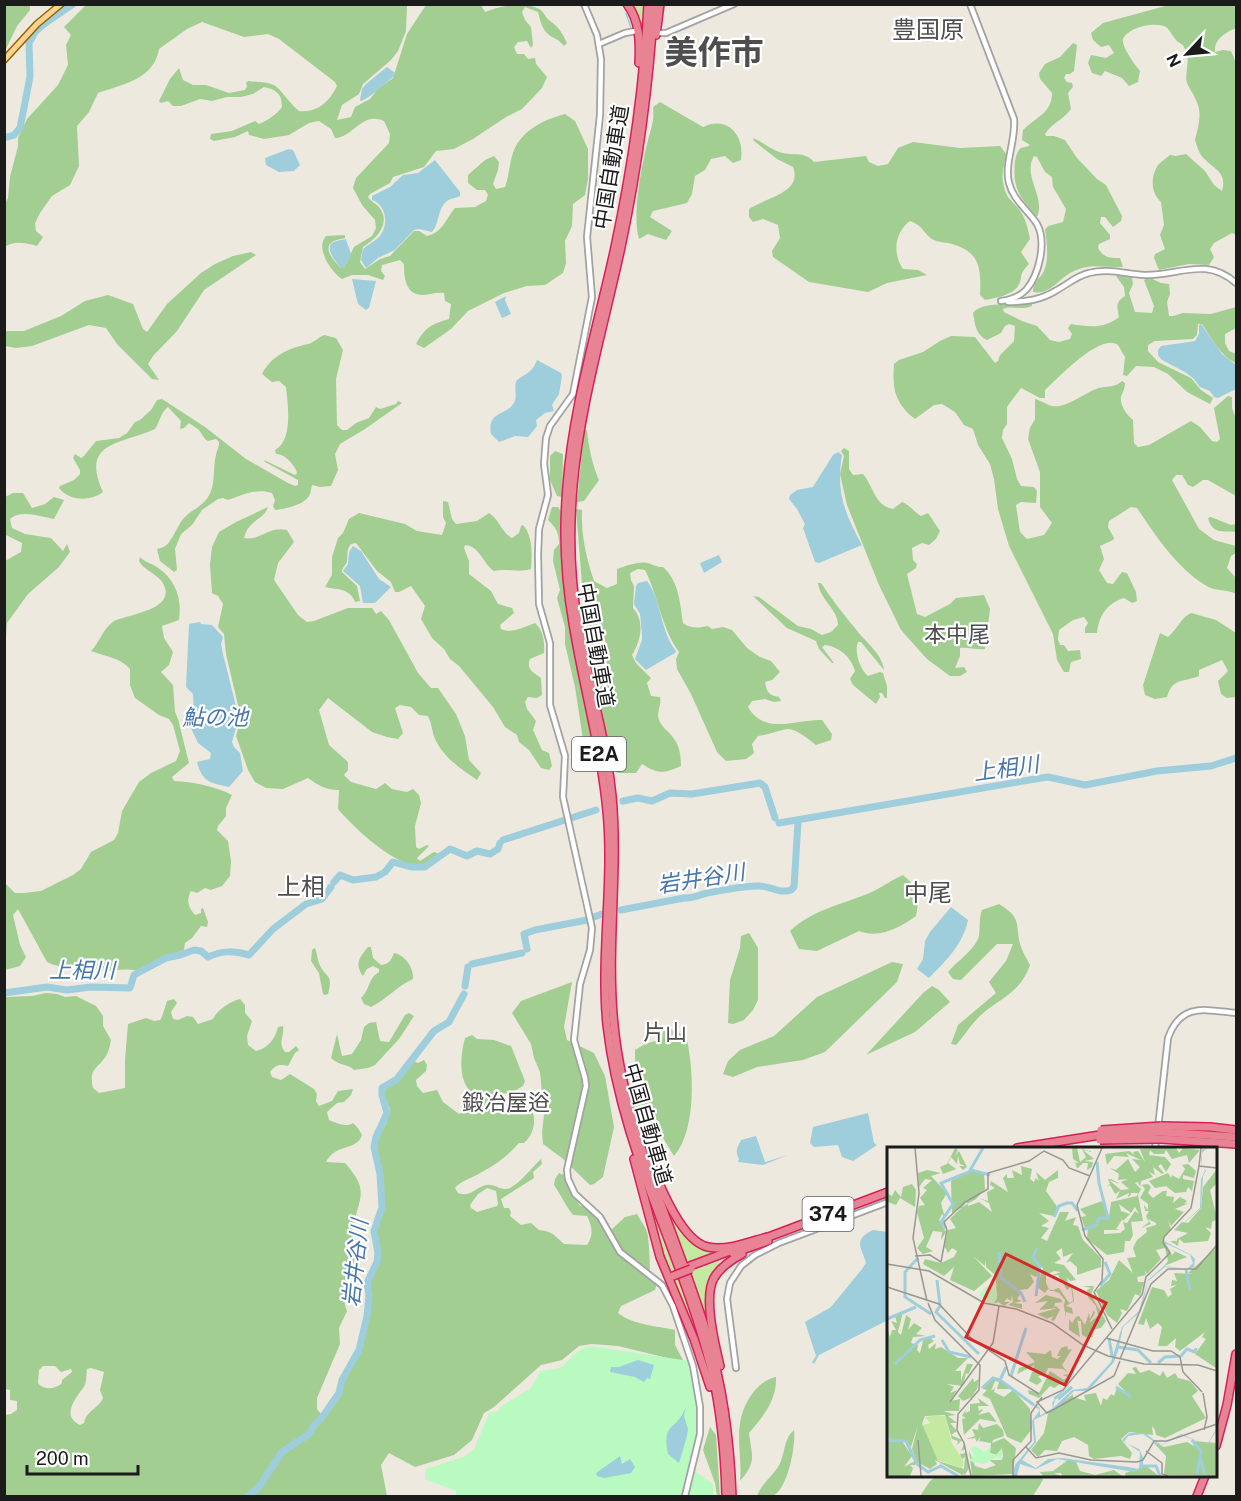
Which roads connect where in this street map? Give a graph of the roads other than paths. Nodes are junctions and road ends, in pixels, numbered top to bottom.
1 (61, 4) edge
2 (584, 4) edge
3 (627, 4) edge
4 (648, 4) edge
5 (654, 4) edge
6 (660, 4) edge
7 (734, 4) edge
8 (970, 4) edge
9 (636, 31) dead end
10 (659, 33) dead end
11 (599, 44) junction
12 (4, 60) edge
13 (647, 86) junction
14 (636, 125) junction
15 (1236, 283) edge
16 (1025, 291) junction
17 (1031, 300) junction
18 (1236, 1013) edge
19 (624, 1089) junction
20 (626, 1121) junction
21 (1236, 1130) edge
22 (1161, 1132) junction
23 (1236, 1137) edge
24 (1059, 1141) junction
25 (1236, 1144) edge
26 (1028, 1147) edge
27 (1039, 1147) edge
28 (1155, 1147) edge
29 (887, 1194) edge
30 (887, 1202) edge
31 (768, 1239) junction
32 (672, 1274) junction
33 (1236, 1354) edge
34 (736, 1368) dead end
35 (721, 1387) junction
36 (1217, 1439) edge
37 (724, 1448) junction
38 (1205, 1477) edge
39 (685, 1497) edge
40 (726, 1497) edge
41 (732, 1497) edge
42 (1197, 1497) edge

1 - 12 main road
2 - 11 street
3 - 14 highway
4 - 14 highway, 中国自動車道 / E2A
5 - 13 highway, 中国自動車道 / E2A
6 - 13 highway
7 - 10 street
8 - 16 street
9 - 11 street
11 - 39 street
13 - 19 highway, 中国自動車道 / E2A
14 - 20 highway, 中国自動車道 / E2A
15 - 17 street
16 - 17 street
16 - 17 street
18 - 28 street
19 - 31 highway
19 - 35 highway, 中国自動車道 / E2A
20 - 32 highway
20 - 37 highway, 中国自動車道 / E2A
21 - 22 highway
22 - 23 highway
22 - 24 highway, bridge
22 - 25 highway
24 - 26 highway
24 - 27 highway
29 - 31 highway, 374
30 - 34 street
31 - 32 highway, bridge
31 - 35 highway
32 - 37 highway
33 - 36 highway
35 - 41 highway, 中国自動車道 / E2A
37 - 40 highway, 中国自動車道 / E2A
38 - 42 highway

